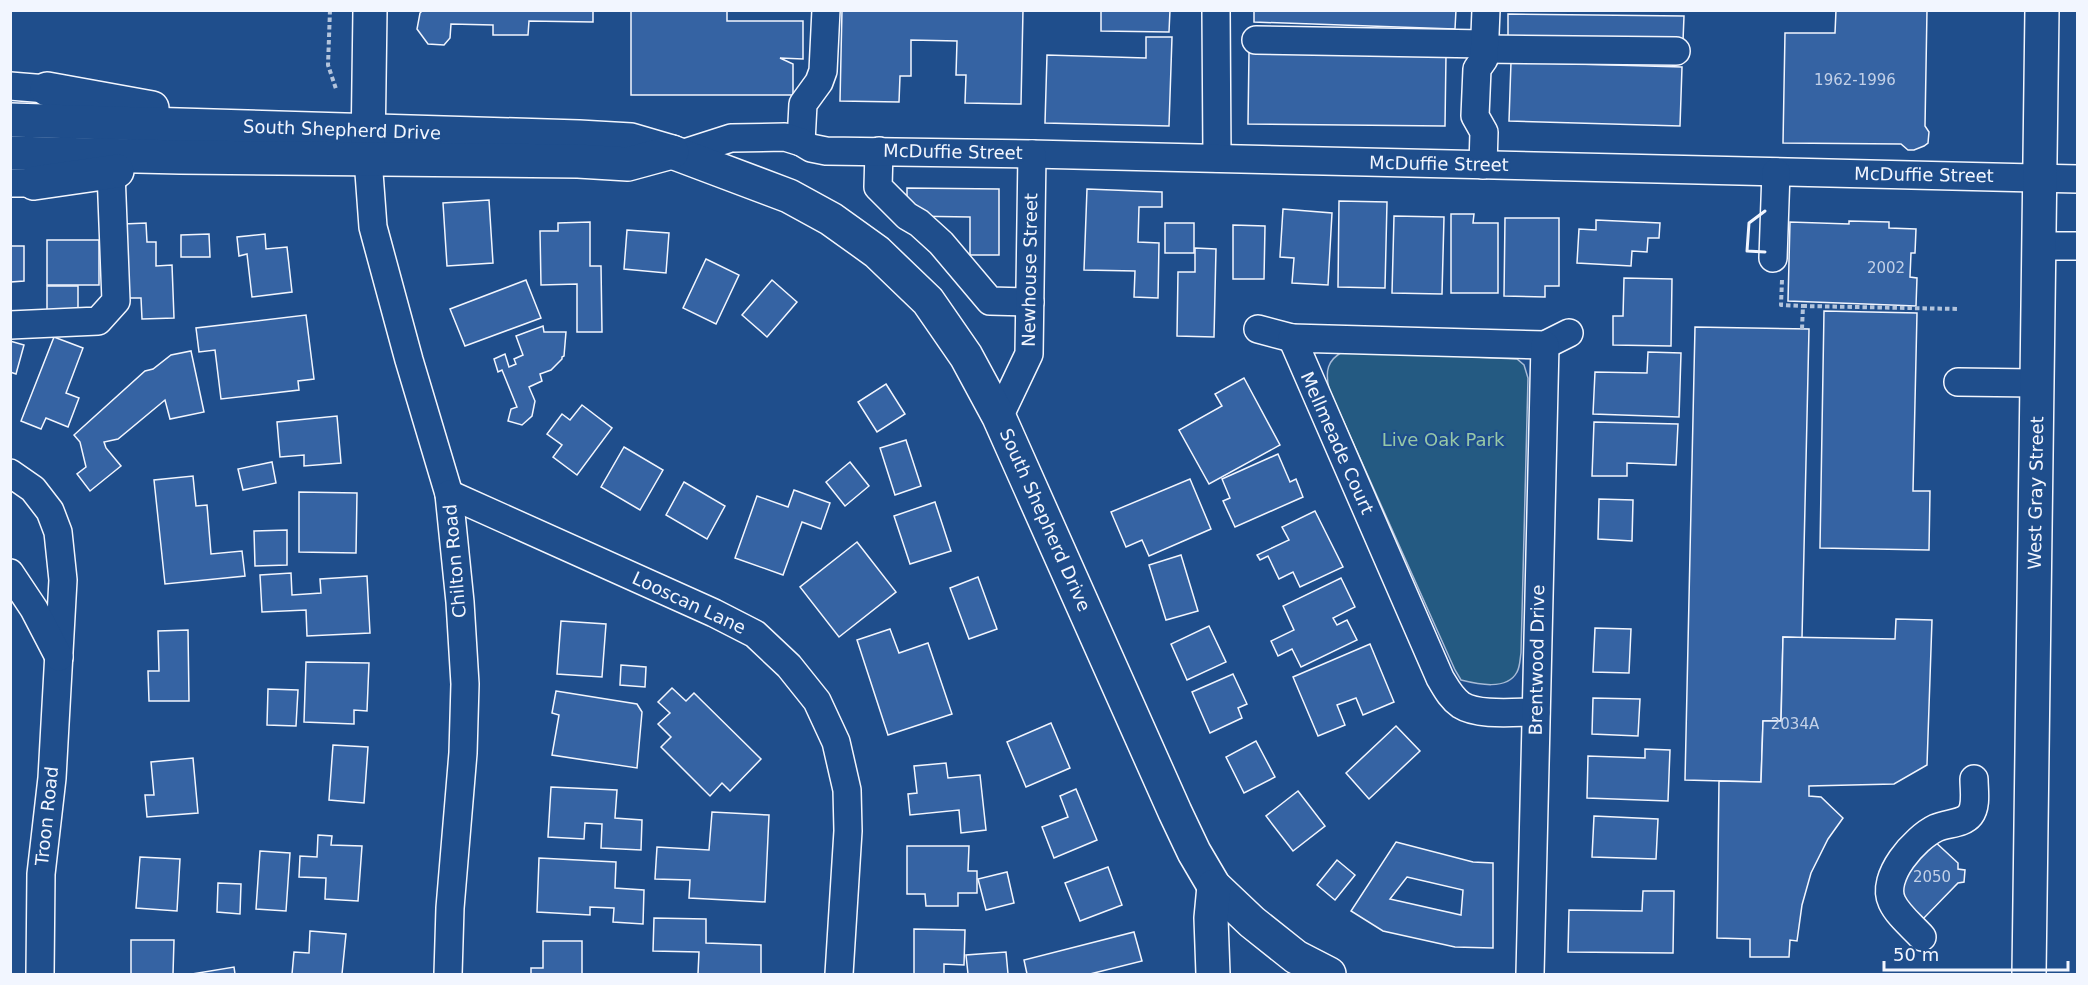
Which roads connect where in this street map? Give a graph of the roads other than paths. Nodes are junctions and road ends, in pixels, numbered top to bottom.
1 (370, 10) edge
2 (826, 10) edge
3 (1216, 10) edge
4 (1486, 10) edge
5 (2042, 10) edge
6 (1256, 40) dead end
7 (1485, 51) junction
8 (1676, 51) dead end
9 (10, 86) edge
10 (47, 89) joint
11 (10, 120) edge
12 (254, 127) junction
13 (801, 142) junction
14 (368, 145) junction
15 (879, 151) junction
16 (10, 153) edge
17 (675, 153) junction
18 (1032, 154) junction
19 (180, 157) junction
20 (1217, 158) junction
21 (1483, 165) junction
22 (111, 172) junction
23 (1776, 172) junction
24 (2040, 178) junction
25 (2078, 179) edge
26 (22, 183) edge
27 (2039, 246) junction
28 (2078, 246) edge
29 (1773, 258) road end
30 (1030, 302) junction
31 (10, 325) edge
32 (1258, 329) dead end
33 (1569, 333) dead end
34 (1292, 338) junction
35 (1545, 345) junction
36 (1958, 382) dead end
37 (2037, 383) junction
38 (999, 417) junction
39 (10, 473) edge
40 (449, 494) junction
41 (10, 573) edge
42 (60, 658) junction
43 (1536, 712) junction
44 (1974, 779) dead end
45 (1214, 886) junction
46 (1922, 937) dead end
47 (40, 975) edge
48 (448, 975) edge
49 (839, 975) edge
50 (1213, 975) edge
51 (1329, 975) edge
52 (1530, 975) edge
53 (2029, 975) edge

1 - 14 main road
2 - 13 street
3 - 20 street
4 - 7 street
5 - 24 main road, West Gray Street
6 - 7 street
7 - 8 street
7 - 21 street
9 - 10 street
10 - 12 main road
11 - 12 main road, South Shepherd Drive
12 - 14 main road, South Shepherd Drive
13 - 15 street, McDuffie Street
13 - 17 street, McDuffie Street
14 - 17 main road, South Shepherd Drive
14 - 19 main road, South Shepherd Drive
14 - 40 street, Chilton Road
15 - 18 street, McDuffie Street
15 - 30 street
16 - 19 main road, South Shepherd Drive
17 - 38 main road, South Shepherd Drive
18 - 20 street, McDuffie Street
18 - 30 street, Newhouse Street
19 - 22 main road
20 - 21 street, McDuffie Street
21 - 23 street, McDuffie Street
22 - 26 main road
22 - 31 street
23 - 24 street, McDuffie Street
23 - 29 street
24 - 25 street, McDuffie Street
24 - 27 main road, West Gray Street
27 - 28 street
27 - 37 main road, West Gray Street
30 - 38 street, Newhouse Street
32 - 34 street
33 - 35 street
34 - 35 street
34 - 43 street, Mellmeade Court
35 - 43 street, Brentwood Drive
36 - 37 street
37 - 53 main road, West Gray Street
38 - 45 main road, South Shepherd Drive
39 - 42 street, Troon Road
40 - 48 street, Chilton Road
40 - 49 street, Looscan Lane
41 - 42 street
42 - 47 street, Troon Road
43 - 52 street, Brentwood Drive
44 - 46 street
45 - 50 main road
45 - 51 main road, South Shepherd Drive

